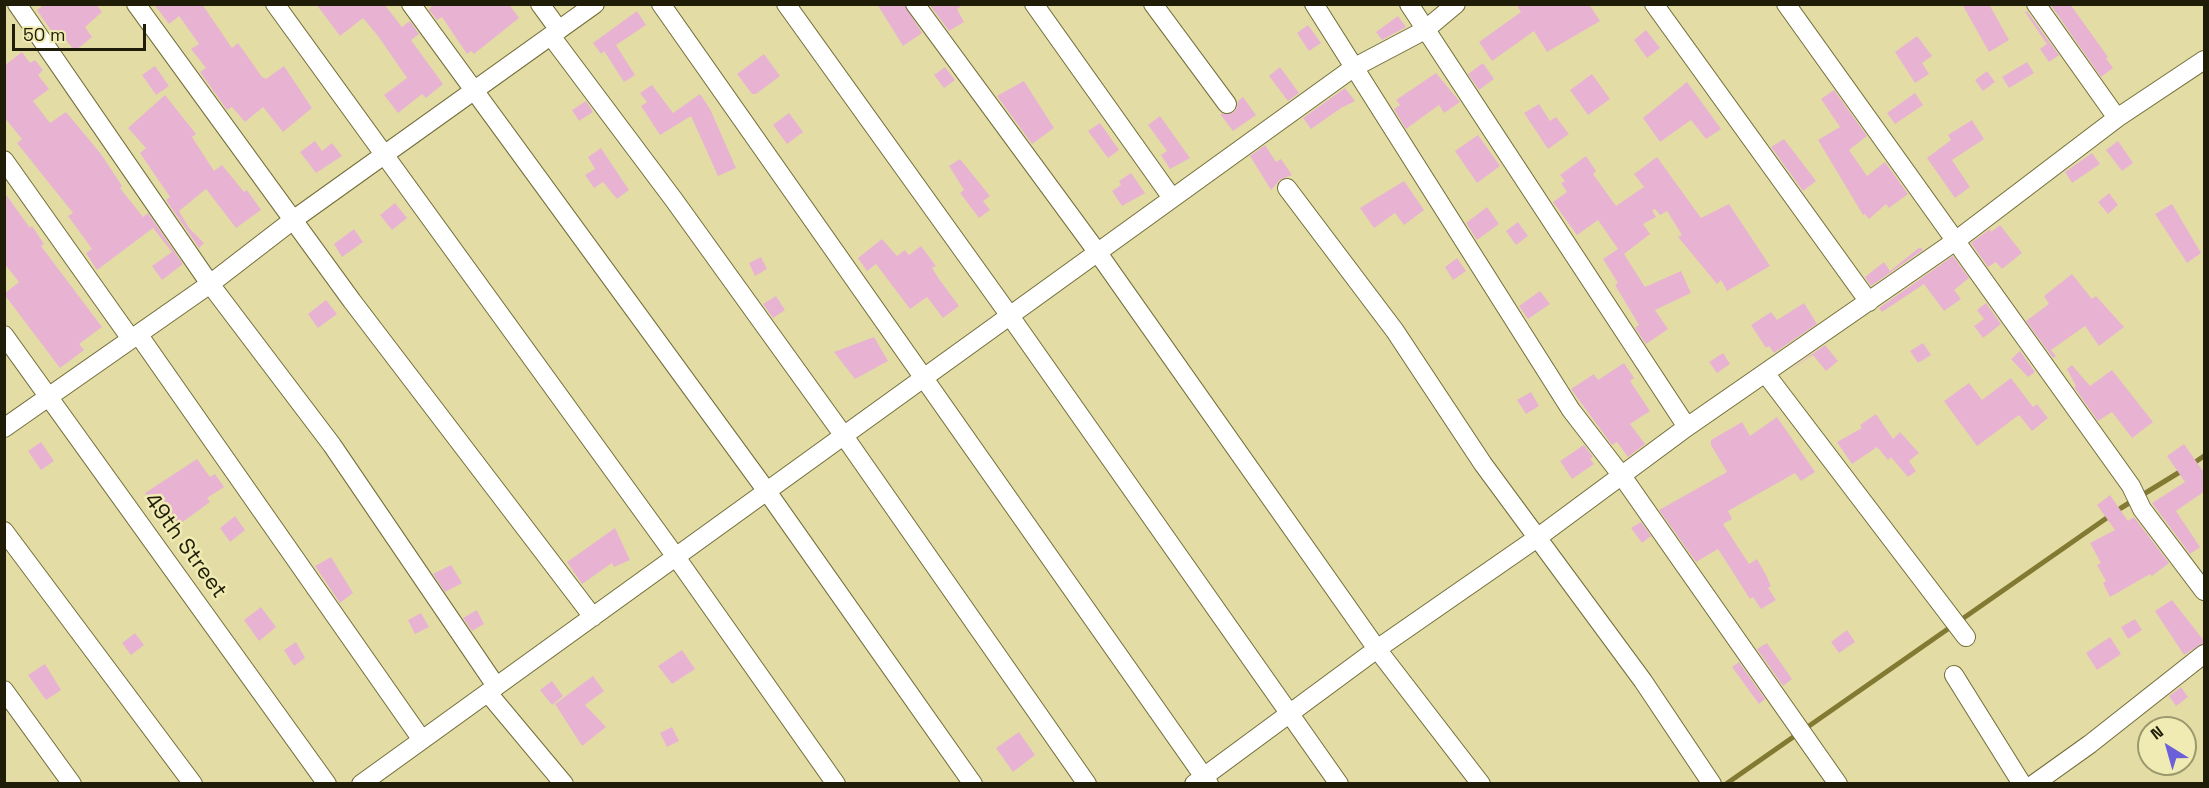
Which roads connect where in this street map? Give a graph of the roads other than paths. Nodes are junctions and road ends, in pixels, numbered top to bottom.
1 (17, 4) edge
2 (136, 4) edge
3 (275, 4) edge
4 (411, 4) edge
5 (540, 4) edge
6 (595, 4) edge
7 (661, 4) edge
8 (786, 4) edge
9 (915, 4) edge
10 (1034, 4) edge
11 (1153, 4) edge
12 (1314, 4) edge
13 (1409, 4) edge
14 (1456, 4) edge
15 (1654, 4) edge
16 (1786, 4) edge
17 (2036, 4) edge
18 (1425, 30) junction
19 (555, 33) junction
20 (2205, 60) edge
21 (1353, 68) junction
22 (475, 93) junction
23 (1227, 104) dead end
24 (2117, 118) junction
25 (385, 157) junction
26 (4, 160) edge
27 (1287, 188) dead end
28 (1172, 198) junction
29 (293, 220) junction
30 (1954, 242) junction
31 (1098, 253) junction
32 (210, 284) junction
33 (1869, 302) junction
34 (1010, 316) junction
35 (4, 335) edge
36 (134, 336) junction
37 (1765, 373) junction
38 (924, 379) junction
39 (48, 396) junction
40 (1687, 427) junction
41 (4, 428) edge
42 (844, 436) junction
43 (1622, 476) junction
44 (766, 490) junction
45 (4, 531) edge
46 (1537, 538) junction
47 (676, 557) junction
48 (2205, 591) edge
49 (593, 617) junction
50 (1966, 637) dead end
51 (1377, 649) junction
52 (2205, 654) edge
53 (1954, 675) dead end
54 (4, 690) edge
55 (492, 690) junction
56 (1290, 715) junction
57 (422, 740) junction
58 (1202, 781) edge
59 (72, 783) edge
60 (193, 783) edge
61 (327, 783) edge
62 (362, 783) edge
63 (564, 783) edge
64 (836, 783) edge
65 (973, 783) edge
66 (1087, 783) edge
67 (1339, 783) edge
68 (1481, 783) edge
69 (1712, 783) edge
70 (1838, 783) edge
71 (2022, 783) edge
72 (2034, 783) edge

1 - 32 street
2 - 29 street
3 - 25 street
4 - 22 street
5 - 19 street
6 - 19 street
7 - 38 street
8 - 34 street
9 - 31 street
10 - 28 street
11 - 23 street
12 - 21 street
13 - 18 street
14 - 18 street
15 - 33 street
16 - 30 street
17 - 24 street
18 - 21 street
18 - 40 street
19 - 22 street
19 - 42 street
20 - 24 street
21 - 28 street
21 - 43 street
22 - 25 street
22 - 44 street
24 - 30 street
25 - 29 street
25 - 47 street
26 - 36 street
27 - 46 street
28 - 31 street
29 - 32 street
29 - 49 street
30 - 33 street
30 - 48 street
31 - 34 street
31 - 51 street
32 - 36 street
32 - 55 street
33 - 37 street
34 - 38 street
34 - 56 street
35 - 39 street, 49th Street
36 - 39 street
36 - 57 street
37 - 40 street
37 - 50 street
38 - 42 street
38 - 58 street
39 - 41 street
39 - 61 street, 49th Street
40 - 43 street
42 - 44 street
42 - 66 street
43 - 46 street
43 - 70 street
44 - 47 street
44 - 65 street
45 - 60 street
46 - 51 street
46 - 69 street
47 - 49 street
47 - 64 street
49 - 55 street
51 - 56 street
51 - 68 street
52 - 72 street
53 - 71 street
54 - 59 street
55 - 57 street
55 - 63 street
56 - 58 street
56 - 67 street
57 - 62 street

